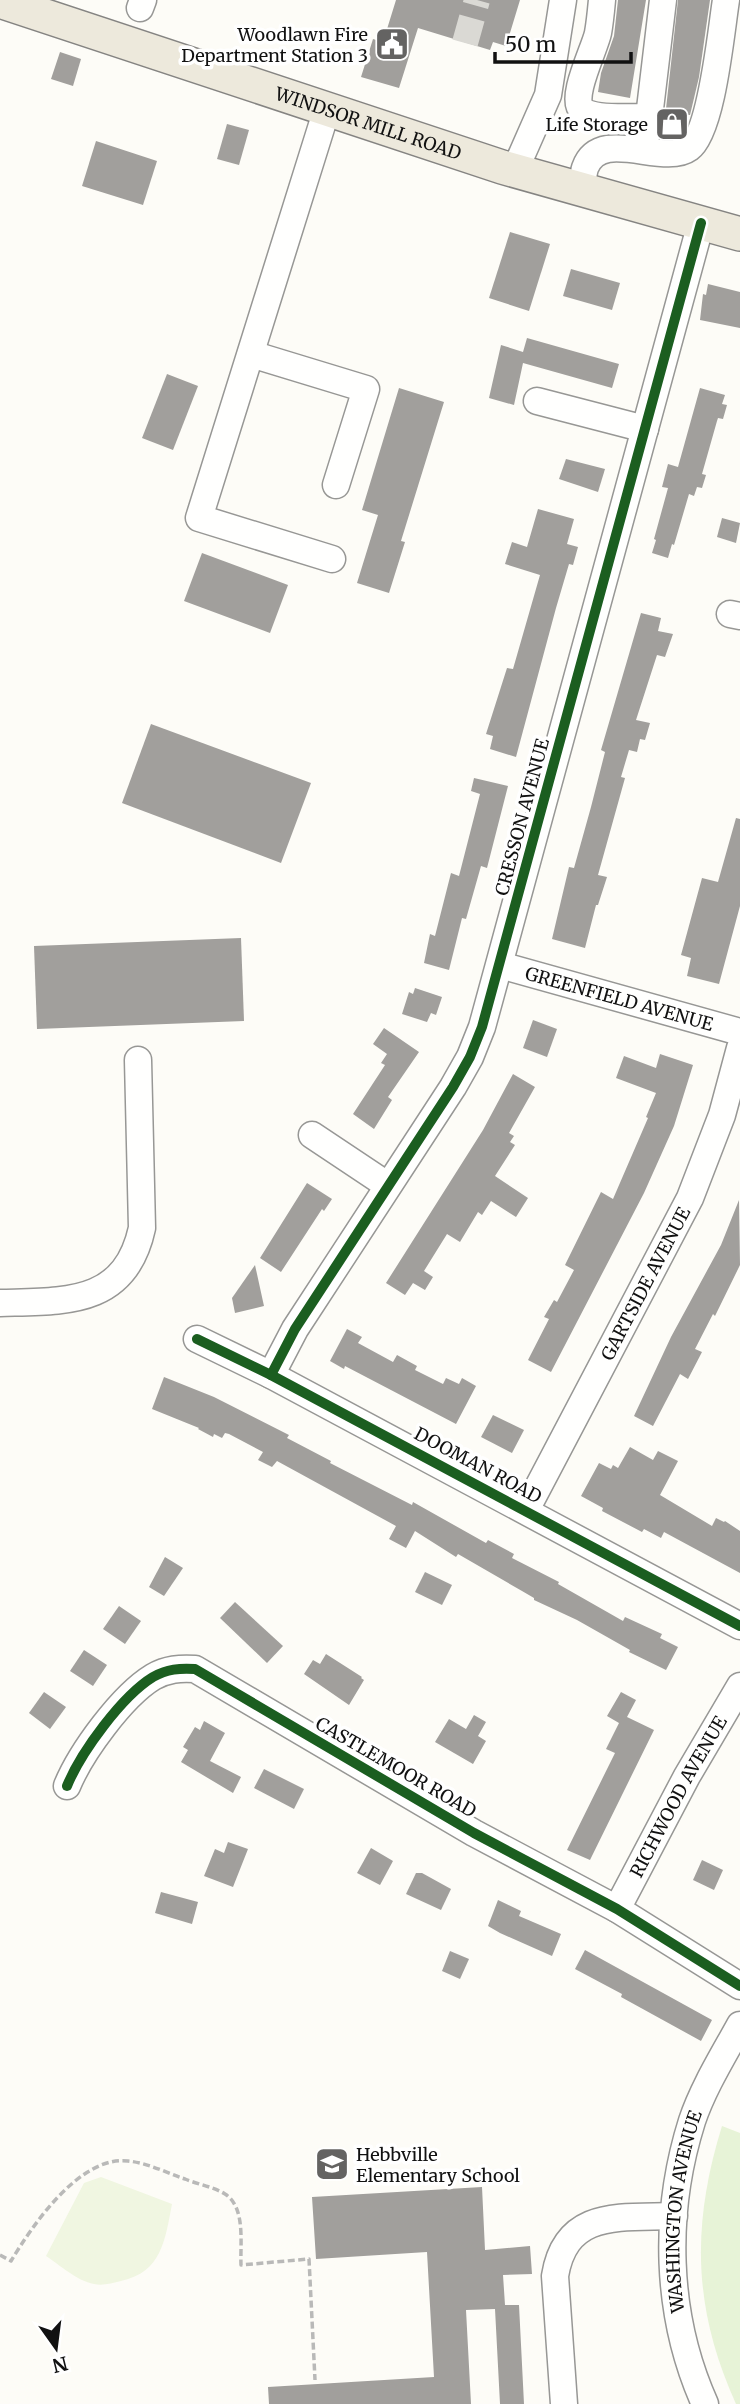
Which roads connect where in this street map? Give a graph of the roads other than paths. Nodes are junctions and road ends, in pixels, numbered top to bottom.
1 (563, 0) edge
2 (602, 0) edge
3 (663, 0) edge
4 (726, 0) edge
5 (0, 1) edge
6 (327, 109) junction
7 (647, 117) junction
8 (643, 150) junction
9 (515, 170) junction
10 (582, 189) junction
11 (701, 223) junction
12 (740, 234) edge
13 (251, 354) junction
14 (537, 401) dead end
15 (645, 429) junction
16 (336, 485) dead end
17 (332, 559) dead end
18 (500, 965) junction
19 (740, 1032) edge
20 (740, 1048) edge
21 (138, 1060) dead end
22 (312, 1135) dead end
23 (387, 1185) junction
24 (0, 1303) edge
25 (197, 1339) dead end
26 (271, 1375) junction
27 (526, 1510) junction
28 (740, 1626) edge
29 (740, 1686) edge
30 (66, 1786) dead end
31 (617, 1909) junction
32 (740, 1986) edge
33 (740, 2025) edge
34 (674, 2217) junction
35 (564, 2404) edge
36 (705, 2404) edge

1 - 9 street
2 - 7 street
3 - 7 street
4 - 8 street
5 - 6 main road, WINDSOR MILL ROAD
6 - 9 main road, WINDSOR MILL ROAD
6 - 13 street
7 - 8 street
8 - 10 street
9 - 10 main road, WINDSOR MILL ROAD
10 - 11 main road, WINDSOR MILL ROAD
11 - 12 main road, WINDSOR MILL ROAD
11 - 15 street, CRESSON AVENUE
13 - 16 street
13 - 17 street
14 - 15 street
15 - 18 street, CRESSON AVENUE
18 - 19 street, GREENFIELD AVENUE
18 - 23 street, CRESSON AVENUE
20 - 27 street, GARTSIDE AVENUE
21 - 24 street
22 - 23 street
23 - 26 street, CRESSON AVENUE
25 - 26 street, DOOMAN ROAD
26 - 27 street, DOOMAN ROAD
27 - 28 street, DOOMAN ROAD
29 - 31 street, RICHWOOD AVENUE
30 - 31 street, CASTLEMOOR ROAD
31 - 32 street, CASTLEMOOR ROAD
33 - 34 street, WASHINGTON AVENUE
34 - 35 street
34 - 36 street, WASHINGTON AVENUE

